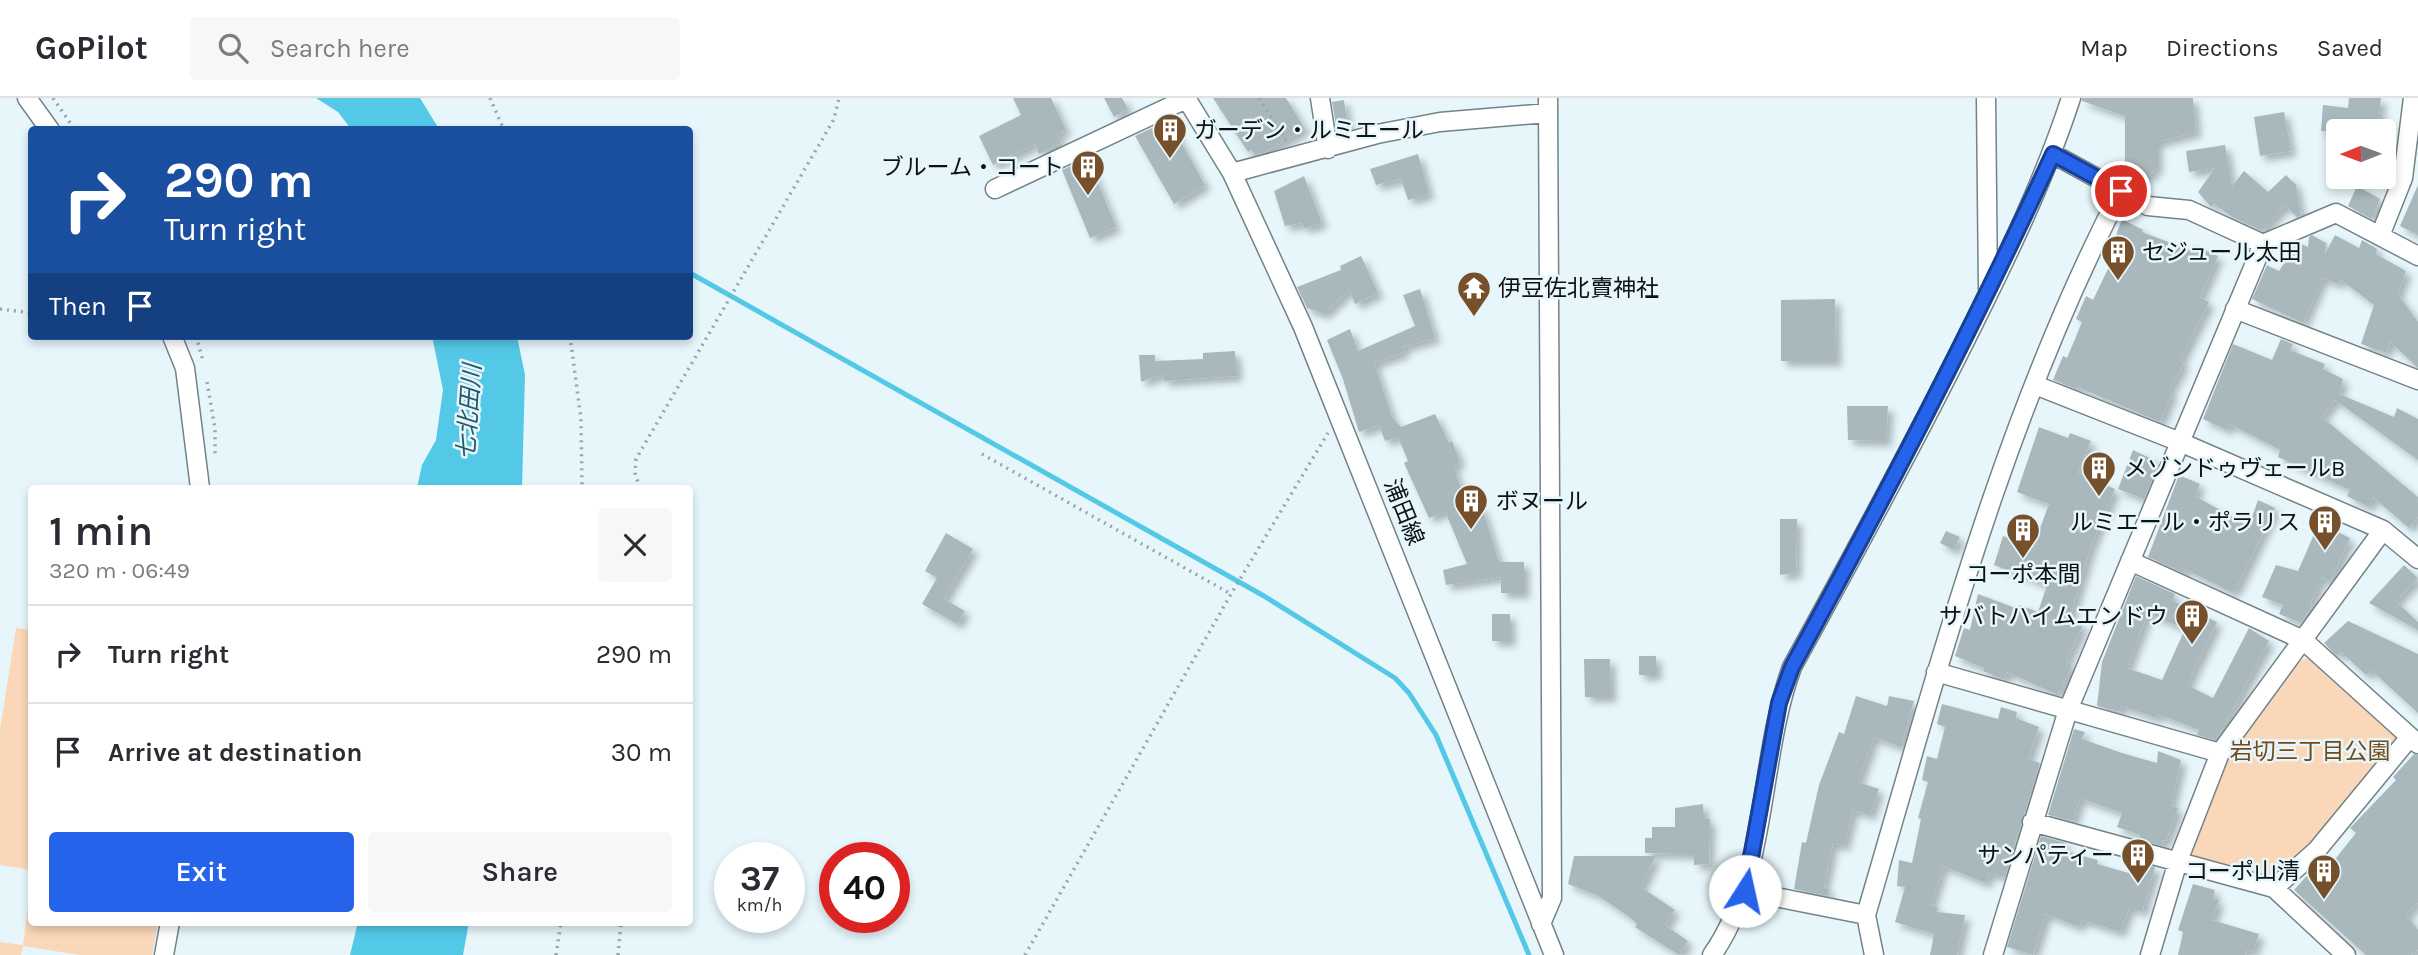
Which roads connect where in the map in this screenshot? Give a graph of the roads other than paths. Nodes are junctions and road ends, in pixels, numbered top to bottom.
1 (27, 98) edge
2 (1186, 98) edge
3 (1320, 98) edge
4 (1986, 98) edge
5 (2071, 98) edge
6 (2413, 98) edge
7 (1548, 106) edge
8 (47, 126) edge
9 (1328, 149) junction
10 (2053, 154) junction
11 (1232, 173) junction
12 (995, 189) dead end
13 (2121, 191) junction
14 (2380, 236) junction
15 (2263, 244) junction
16 (2418, 256) edge
17 (1988, 296) junction
18 (2235, 309) junction
19 (174, 340) edge
20 (2418, 380) edge
21 (2035, 385) junction
22 (2180, 442) junction
23 (200, 485) edge
24 (2383, 530) junction
25 (2418, 559) edge
26 (2130, 561) junction
27 (2303, 640) junction
28 (1936, 672) junction
29 (2067, 710) junction
30 (2414, 740) edge
31 (2220, 753) junction
32 (2032, 822) junction
33 (2178, 861) junction
34 (2274, 888) junction
35 (1745, 891) junction
36 (1866, 915) junction
37 (1541, 924) junction
38 (169, 926) edge
39 (164, 955) edge
40 (1554, 955) edge
41 (1712, 955) edge
42 (1874, 955) edge
43 (1993, 955) edge
44 (2150, 955) edge
45 (2346, 955) edge

1 - 8 street
2 - 11 street, 浦田線
2 - 12 street
3 - 9 street
4 - 17 street
5 - 10 street
6 - 14 street
7 - 9 street
7 - 37 street
9 - 11 street
10 - 13 street
10 - 17 street
11 - 37 street, 浦田線
13 - 15 street
13 - 21 street
14 - 15 street
14 - 16 street
15 - 18 street
17 - 35 street
18 - 20 street
18 - 22 street
19 - 23 street
21 - 22 street
21 - 28 street
22 - 24 street
22 - 26 street
24 - 25 street
24 - 27 street
26 - 27 street
26 - 29 street
27 - 30 street
27 - 31 street
28 - 29 street
28 - 36 street
29 - 31 street
29 - 32 street
30 - 34 street
31 - 33 street
32 - 33 street
32 - 43 street
33 - 34 street
33 - 44 street
34 - 45 street
35 - 36 street
35 - 41 street
36 - 42 street
37 - 40 street, 浦田線
38 - 39 street

